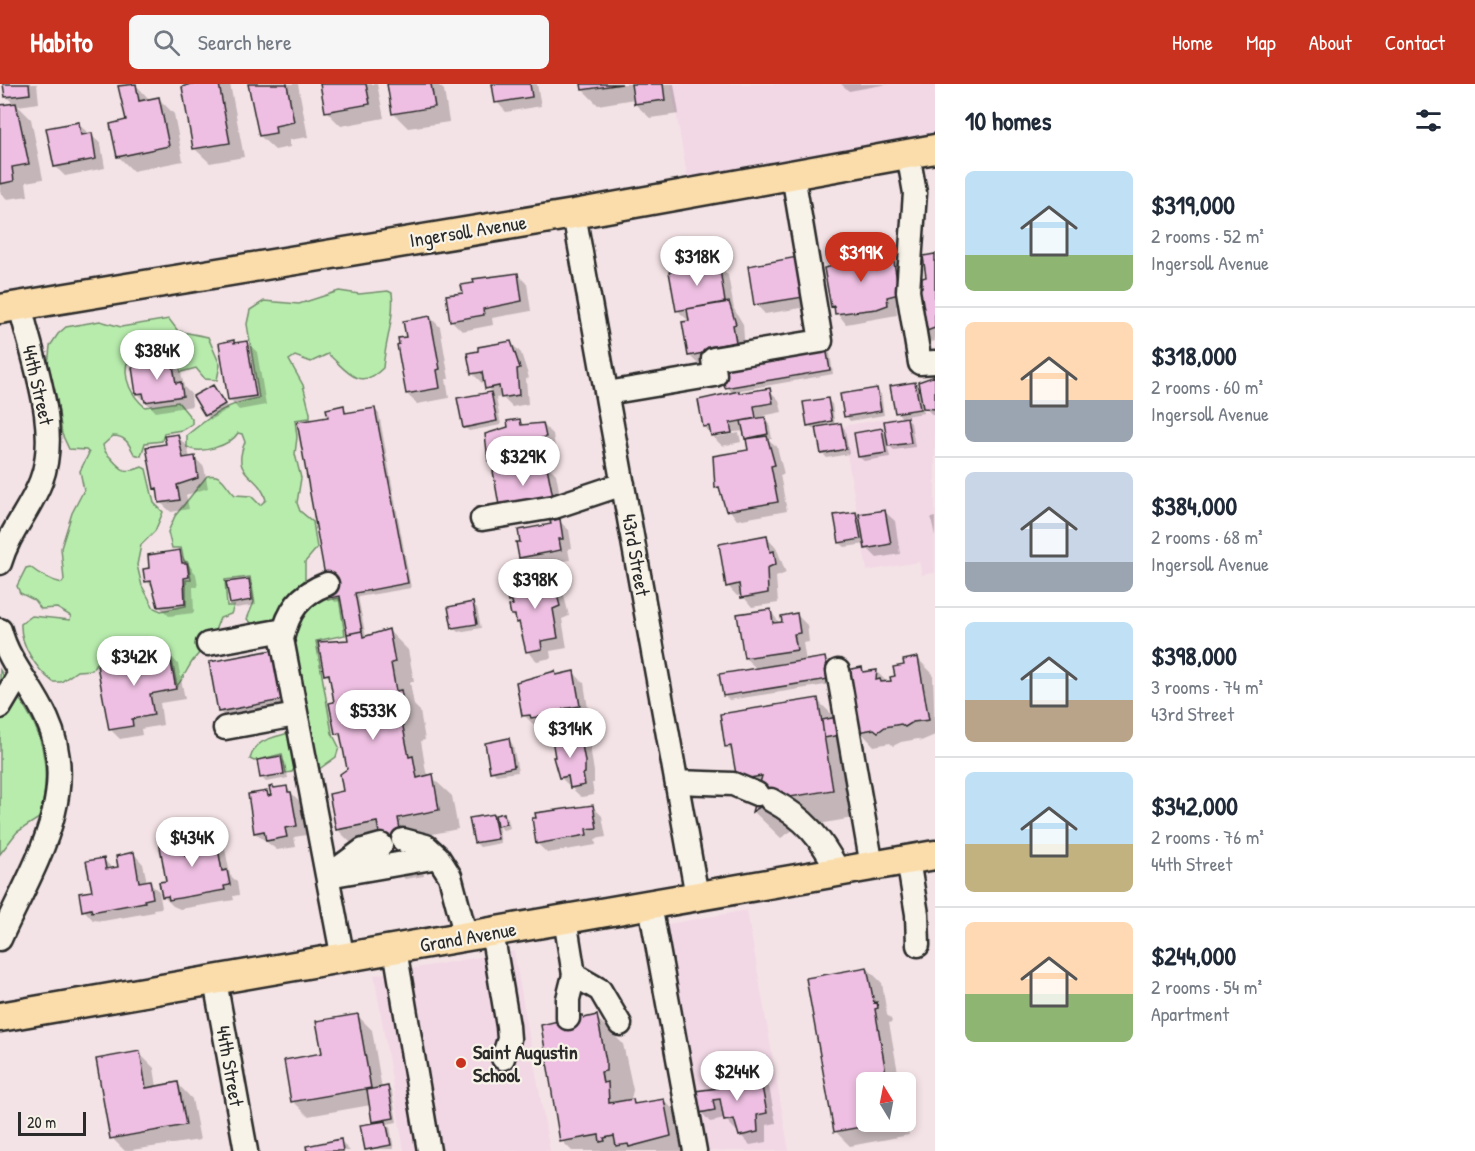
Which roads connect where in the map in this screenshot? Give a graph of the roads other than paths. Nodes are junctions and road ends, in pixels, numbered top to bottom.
1 (922, 152) edge
2 (798, 174) junction
3 (574, 214) junction
4 (10, 307) edge
5 (834, 324) dead end
6 (935, 362) edge
7 (607, 393) junction
8 (623, 484) junction
9 (482, 519) dead end
10 (0, 563) edge
11 (327, 584) dead end
12 (0, 630) edge
13 (284, 630) junction
14 (208, 644) dead end
15 (838, 671) dead end
16 (19, 675) junction
17 (0, 707) edge
18 (296, 715) junction
19 (225, 728) dead end
20 (676, 782) junction
21 (438, 857) junction
22 (921, 858) edge
23 (872, 866) junction
24 (839, 872) junction
25 (328, 876) junction
26 (697, 896) junction
27 (650, 905) junction
28 (565, 920) junction
29 (479, 935) junction
30 (0, 939) edge
31 (918, 945) dead end
32 (395, 949) junction
33 (343, 959) junction
34 (574, 975) junction
35 (215, 981) junction
36 (0, 1017) edge
37 (568, 1018) dead end
38 (620, 1024) dead end
39 (503, 1058) dead end
40 (246, 1151) edge
41 (429, 1151) edge
42 (695, 1151) edge

1 - 2 main road, Ingersoll Avenue
1 - 6 street
2 - 3 main road, Ingersoll Avenue
2 - 5 street
2 - 7 street
3 - 4 main road, Ingersoll Avenue
3 - 7 street, 43rd Street
4 - 10 street, 44th Street
7 - 8 street, 43rd Street
8 - 9 street
8 - 20 street, 43rd Street
11 - 13 street
12 - 16 street
13 - 14 street
13 - 18 street
15 - 23 street
16 - 17 street
16 - 30 street
18 - 19 street
18 - 25 street
20 - 24 street
20 - 26 street, 43rd Street
21 - 25 street
21 - 25 street
21 - 29 street
22 - 23 main road, Grand Avenue
22 - 31 street
23 - 24 main road, Grand Avenue
24 - 26 main road, Grand Avenue
25 - 33 street
26 - 27 main road, Grand Avenue
27 - 28 main road, Grand Avenue
27 - 42 street
28 - 29 main road, Grand Avenue
28 - 34 street
29 - 32 main road, Grand Avenue
29 - 39 street
32 - 33 main road, Grand Avenue
32 - 41 street
33 - 35 main road, Grand Avenue
34 - 37 street
34 - 38 street
35 - 36 main road, Grand Avenue
35 - 40 street, 44th Street

